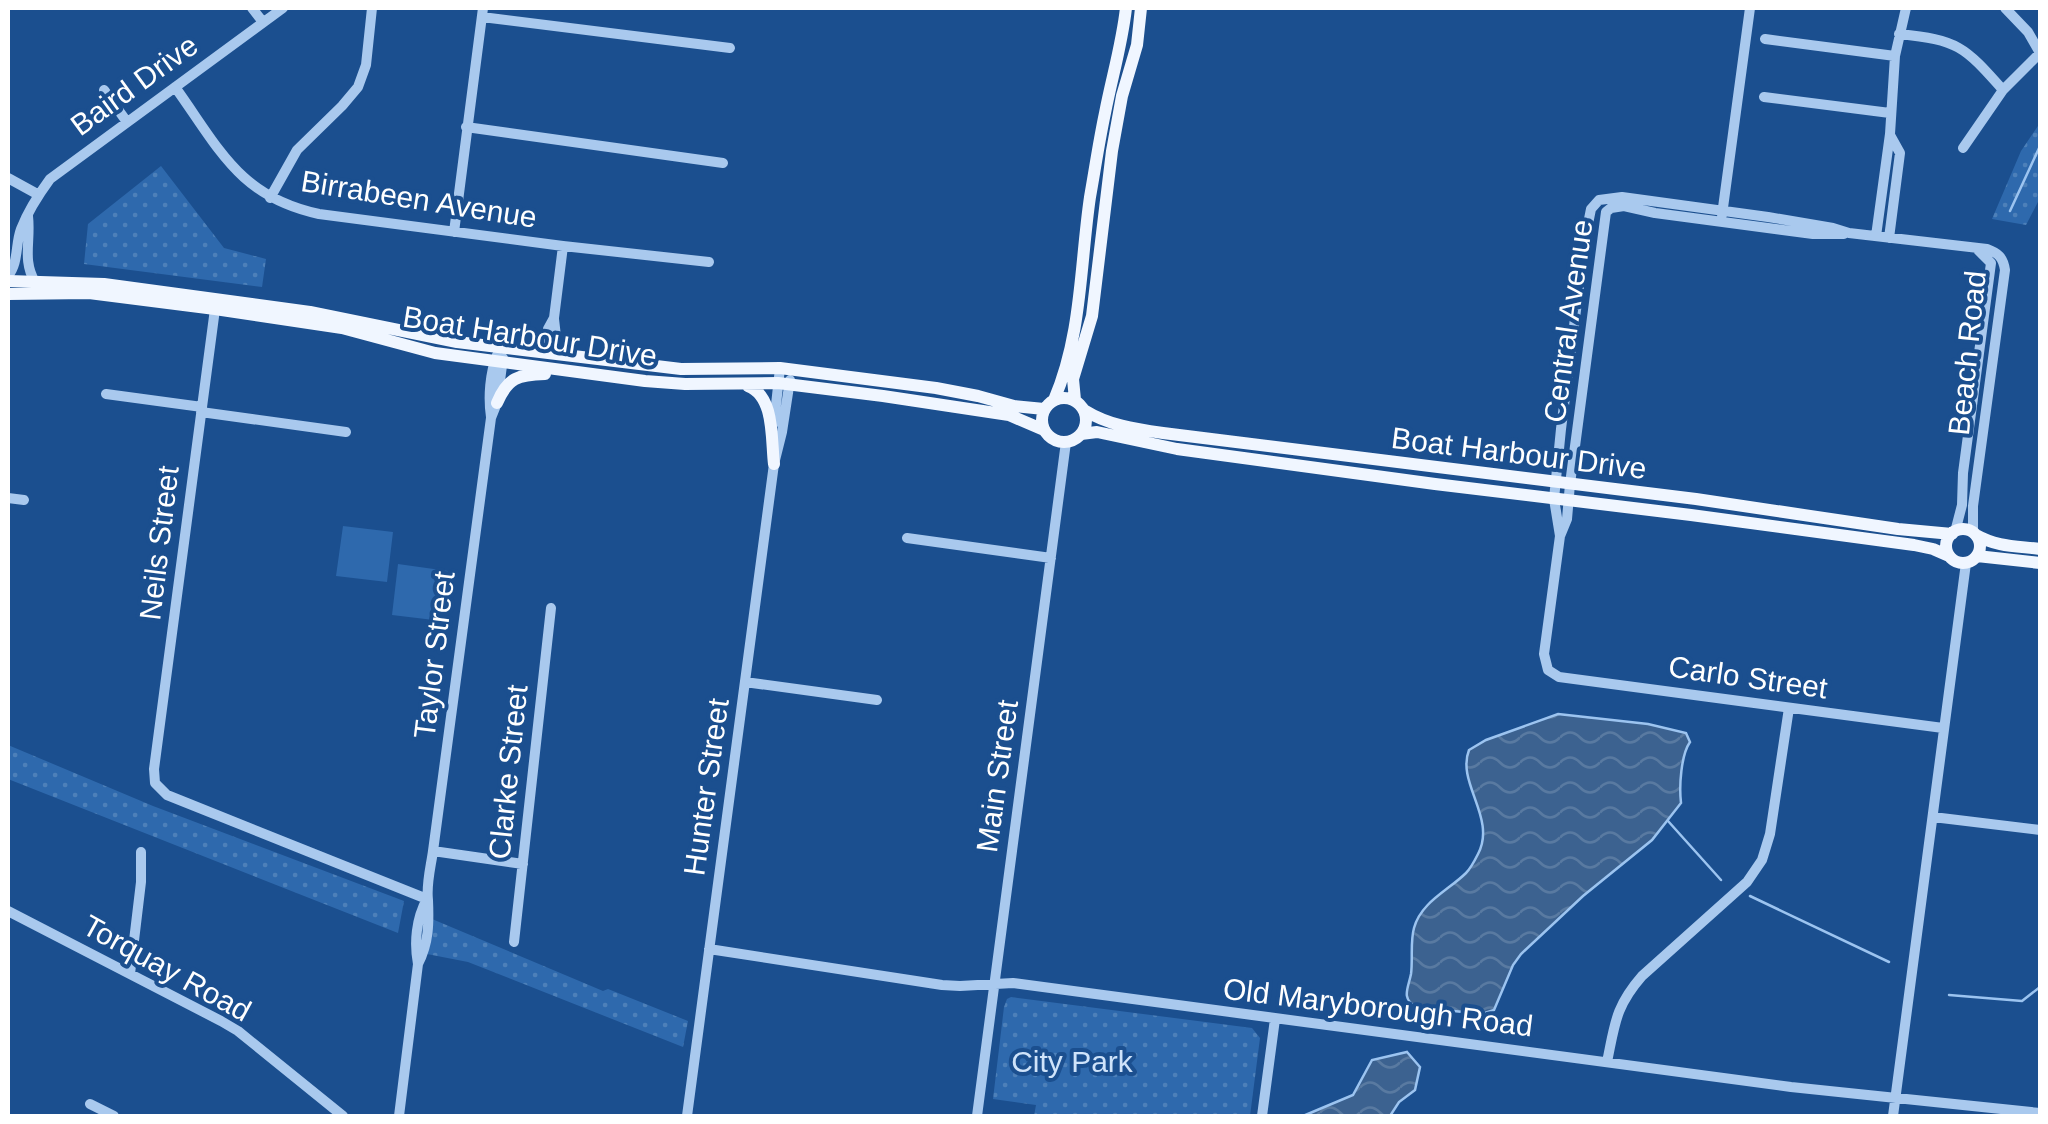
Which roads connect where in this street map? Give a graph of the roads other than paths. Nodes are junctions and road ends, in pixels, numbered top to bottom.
1 (252, 8) edge
2 (284, 8) edge
3 (372, 8) edge
4 (1126, 8) edge
5 (1142, 8) edge
6 (1750, 8) edge
7 (1906, 8) edge
8 (2005, 8) edge
9 (482, 12) edge
10 (263, 22) junction
11 (1899, 34) junction
12 (1764, 39) dead end
13 (730, 48) dead end
14 (2040, 53) edge
15 (1894, 56) junction
16 (175, 87) junction
17 (104, 90) dead end
18 (2003, 90) junction
19 (1764, 97) dead end
20 (1890, 113) junction
21 (126, 122) junction
22 (466, 127) junction
23 (1890, 134) junction
24 (1964, 148) dead end
25 (723, 163) dead end
26 (8, 178) edge
27 (39, 195) junction
28 (270, 198) junction
29 (1609, 203) junction
30 (28, 215) junction
31 (1722, 216) junction
32 (454, 232) junction
33 (1876, 236) junction
34 (1889, 238) junction
35 (563, 246) junction
36 (1978, 249) junction
37 (709, 262) dead end
38 (8, 278) edge
39 (35, 282) junction
40 (8, 294) edge
41 (215, 310) junction
42 (554, 318) junction
43 (501, 347) junction
44 (545, 353) junction
45 (568, 356) junction
46 (499, 362) junction
47 (786, 368) junction
48 (572, 372) junction
49 (614, 377) junction
50 (740, 383) junction
51 (784, 384) junction
52 (106, 394) dead end
53 (497, 403) junction
54 (1049, 404) junction
55 (1079, 405) junction
56 (201, 409) junction
57 (491, 418) junction
58 (1044, 430) junction
59 (346, 432) dead end
60 (1081, 434) junction
61 (1066, 442) junction
62 (1355, 458) junction
63 (774, 464) junction
64 (1964, 464) junction
65 (1980, 466) junction
66 (1417, 481) junction
67 (1563, 484) junction
68 (8, 498) edge
69 (24, 500) dead end
70 (1561, 500) junction
71 (1953, 533) junction
72 (1974, 534) junction
73 (907, 538) dead end
74 (2040, 549) edge
75 (1949, 556) junction
76 (1051, 558) junction
77 (1971, 560) junction
78 (2040, 563) edge
79 (551, 608) dead end
80 (1548, 670) joint
81 (745, 682) junction
82 (878, 700) dead end
83 (1789, 708) junction
84 (1943, 728) junction
85 (1932, 817) junction
86 (2040, 830) edge
87 (433, 850) junction
88 (141, 852) dead end
89 (523, 864) junction
90 (427, 898) junction
91 (8, 911) edge
92 (514, 942) dead end
93 (709, 950) junction
94 (130, 974) junction
95 (994, 984) junction
96 (1276, 1019) junction
97 (1607, 1062) junction
98 (1896, 1097) junction
99 (90, 1104) dead end
100 (2040, 1113) edge
101 (114, 1116) edge
102 (344, 1116) edge
103 (399, 1116) edge
104 (687, 1116) edge
105 (978, 1116) edge
106 (1262, 1116) edge
107 (1893, 1116) edge

1 - 10 street
2 - 10 street, Baird Drive
3 - 28 street
4 - 54 main road
5 - 55 main road
6 - 31 street
7 - 11 street
8 - 14 street
9 - 13 street
9 - 22 street
10 - 16 street, Baird Drive
11 - 15 street
11 - 18 street
12 - 15 street
14 - 18 street
15 - 20 street
16 - 21 street, Baird Drive
16 - 28 street, Birrabeen Avenue
17 - 21 street
18 - 24 street
19 - 20 street
20 - 23 street
21 - 27 street, Baird Drive
22 - 25 street
22 - 32 street
23 - 33 street
23 - 34 street
26 - 27 street
27 - 30 street, Baird Drive
28 - 32 street, Birrabeen Avenue
29 - 31 street
29 - 67 street, Central Avenue
29 - 67 street, Central Avenue
30 - 38 street, Baird Drive
30 - 39 street, Baird Drive
31 - 33 street
32 - 35 street, Birrabeen Avenue
33 - 34 street
34 - 36 street
35 - 37 street, Birrabeen Avenue
35 - 42 street
36 - 64 street, Beach Road
36 - 65 street, Beach Road
38 - 39 main road, Boat Harbour Drive
39 - 43 main road, Boat Harbour Drive
40 - 41 main road, Boat Harbour Drive
41 - 46 main road, Boat Harbour Drive
41 - 56 street, Neils Street
42 - 44 street
42 - 45 street
43 - 44 main road, Boat Harbour Drive
43 - 46 street, Taylor Street
44 - 45 main road, Boat Harbour Drive
44 - 49 main road
45 - 47 main road, Boat Harbour Drive
46 - 48 main road, Boat Harbour Drive
46 - 53 street, Taylor Street
46 - 57 street, Taylor Street
47 - 51 street, Hunter Street
47 - 54 main road, Boat Harbour Drive
48 - 49 main road, Boat Harbour Drive
48 - 53 main road
49 - 50 main road, Boat Harbour Drive
50 - 51 main road, Boat Harbour Drive
50 - 63 main road
51 - 58 main road, Boat Harbour Drive
51 - 63 street, Hunter Street
52 - 56 street
53 - 57 street, Taylor Street
54 - 55 main road
54 - 58 main road
55 - 60 main road
55 - 62 main road, Boat Harbour Drive
56 - 59 street
56 - 90 street, Neils Street
57 - 87 street, Taylor Street
58 - 61 main road
60 - 61 main road
60 - 66 main road, Boat Harbour Drive
61 - 76 street, Main Street
62 - 66 main road
62 - 67 main road, Boat Harbour Drive
63 - 81 street, Hunter Street
64 - 65 street
64 - 71 street, Beach Road
65 - 72 street, Beach Road
66 - 70 main road, Boat Harbour Drive
67 - 70 street, Central Avenue
67 - 71 main road, Boat Harbour Drive
68 - 69 street
70 - 75 main road, Boat Harbour Drive
70 - 80 street, Central Avenue
71 - 72 main road
71 - 75 main road
72 - 74 main road
72 - 77 main road
73 - 76 street
75 - 77 main road
76 - 95 street, Main Street
77 - 78 main road
77 - 84 street
79 - 89 street, Clarke Street
80 - 83 street, Carlo Street
81 - 82 street
81 - 93 street, Hunter Street
83 - 84 street, Carlo Street
83 - 97 street
84 - 85 street
85 - 86 street
85 - 98 street
87 - 89 street
87 - 90 street, Taylor Street
88 - 94 street
89 - 92 street, Clarke Street
90 - 103 street, Taylor Street
91 - 94 street, Torquay Road
93 - 95 street, Old Maryborough Road
93 - 104 street, Hunter Street
94 - 102 street, Torquay Road
95 - 96 street, Old Maryborough Road
95 - 105 street, Main Street
96 - 97 street, Old Maryborough Road
96 - 106 street
97 - 98 street, Old Maryborough Road
98 - 100 street, Old Maryborough Road
98 - 107 street
99 - 101 street

